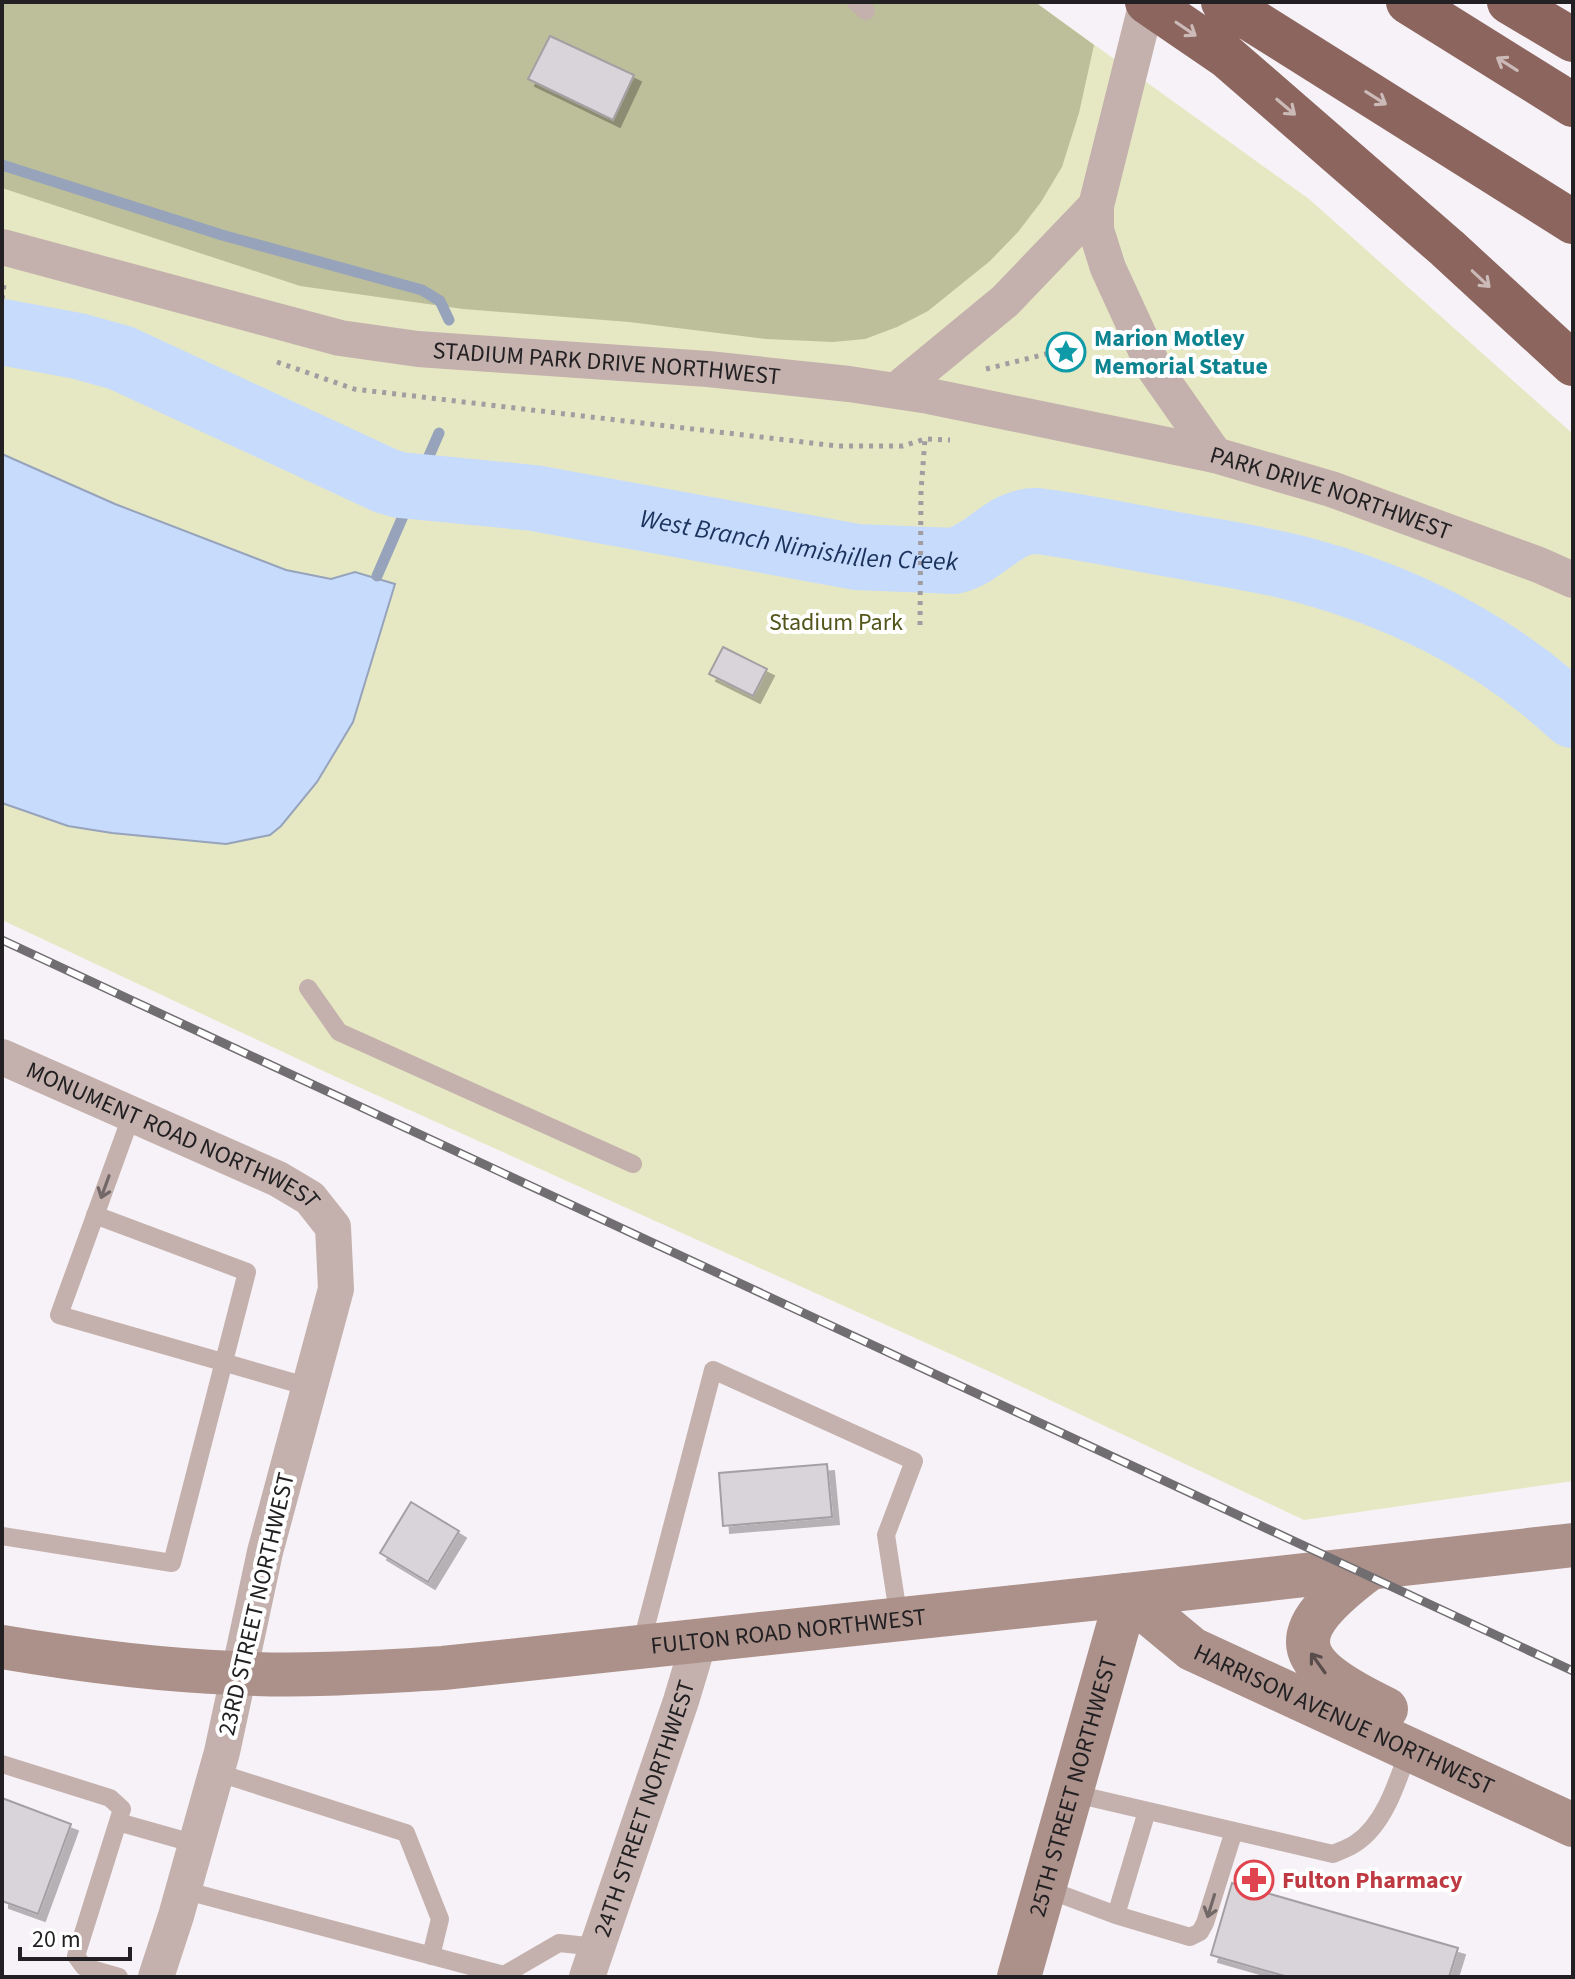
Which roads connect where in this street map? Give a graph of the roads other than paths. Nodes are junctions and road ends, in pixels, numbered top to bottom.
1 (1147, 2) edge
2 (1408, 2) edge
3 (1509, 2) edge
4 (1231, 7) edge
5 (1573, 40) edge
6 (1573, 105) edge
7 (1096, 206) junction
8 (1573, 222) edge
9 (2, 247) edge
10 (1573, 364) edge
11 (897, 390) junction
12 (1215, 455) junction
13 (1573, 580) edge
14 (308, 988) dead end
15 (2, 1057) edge
16 (132, 1114) junction
17 (633, 1164) dead end
18 (95, 1215) junction
19 (333, 1227) joint
20 (223, 1364) junction
21 (309, 1387) junction
22 (2, 1536) edge
23 (1573, 1545) edge
24 (1370, 1568) junction
25 (1127, 1595) junction
26 (899, 1620) junction
27 (699, 1641) junction
28 (2, 1647) edge
29 (641, 1647) junction
30 (237, 1674) junction
31 (1409, 1749) junction
32 (2, 1764) edge
33 (216, 1772) junction
34 (1071, 1793) junction
35 (1147, 1811) junction
36 (1557, 1818) edge
37 (118, 1822) junction
38 (1234, 1831) junction
39 (196, 1844) junction
40 (1044, 1888) junction
41 (183, 1890) junction
42 (1116, 1915) junction
43 (431, 1956) junction
44 (592, 1962) edge
45 (119, 1977) edge
46 (156, 1977) edge
47 (1019, 1977) edge

1 - 7 street
1 -> 10 highway
6 -> 2 highway
3 - 5 highway
4 -> 8 highway
7 - 11 street
7 - 12 street, PARK DRIVE NORTHWEST
9 - 11 street, STADIUM PARK DRIVE NORTHWEST
11 - 12 street, STADIUM PARK DRIVE NORTHWEST
12 - 13 street, PARK DRIVE NORTHWEST
14 - 17 lane
15 - 16 street, MONUMENT ROAD NORTHWEST
16 -> 18 lane
16 - 19 street, MONUMENT ROAD NORTHWEST
18 - 20 lane
18 - 20 lane
19 - 21 street, 23RD STREET NORTHWEST
20 - 21 lane
20 - 22 lane
21 - 30 street, 23RD STREET NORTHWEST
23 - 24 main road, FULTON ROAD NORTHWEST
24 - 25 main road, FULTON ROAD NORTHWEST
36 -> 24 main road
25 - 26 main road, FULTON ROAD NORTHWEST
25 - 31 main road, HARRISON AVENUE NORTHWEST
25 - 34 main road, 25TH STREET NORTHWEST
26 - 27 main road, FULTON ROAD NORTHWEST
26 - 29 lane
27 - 29 main road, FULTON ROAD NORTHWEST
27 - 44 street, 24TH STREET NORTHWEST
28 - 30 main road, FULTON ROAD NORTHWEST
29 - 30 main road, FULTON ROAD NORTHWEST
30 - 33 street, 23RD STREET NORTHWEST
31 - 36 main road, HARRISON AVENUE NORTHWEST
31 - 38 lane
32 - 37 lane
33 - 39 street, 23RD STREET NORTHWEST
33 - 43 lane
34 - 35 lane
34 - 40 main road, 25TH STREET NORTHWEST
35 - 38 lane
35 - 42 lane
37 - 39 lane
37 - 45 lane
38 -> 42 lane
39 - 41 street, 23RD STREET NORTHWEST
40 - 42 lane
40 - 47 main road, 25TH STREET NORTHWEST
41 - 43 lane
41 - 46 street, 23RD STREET NORTHWEST
43 - 44 lane

